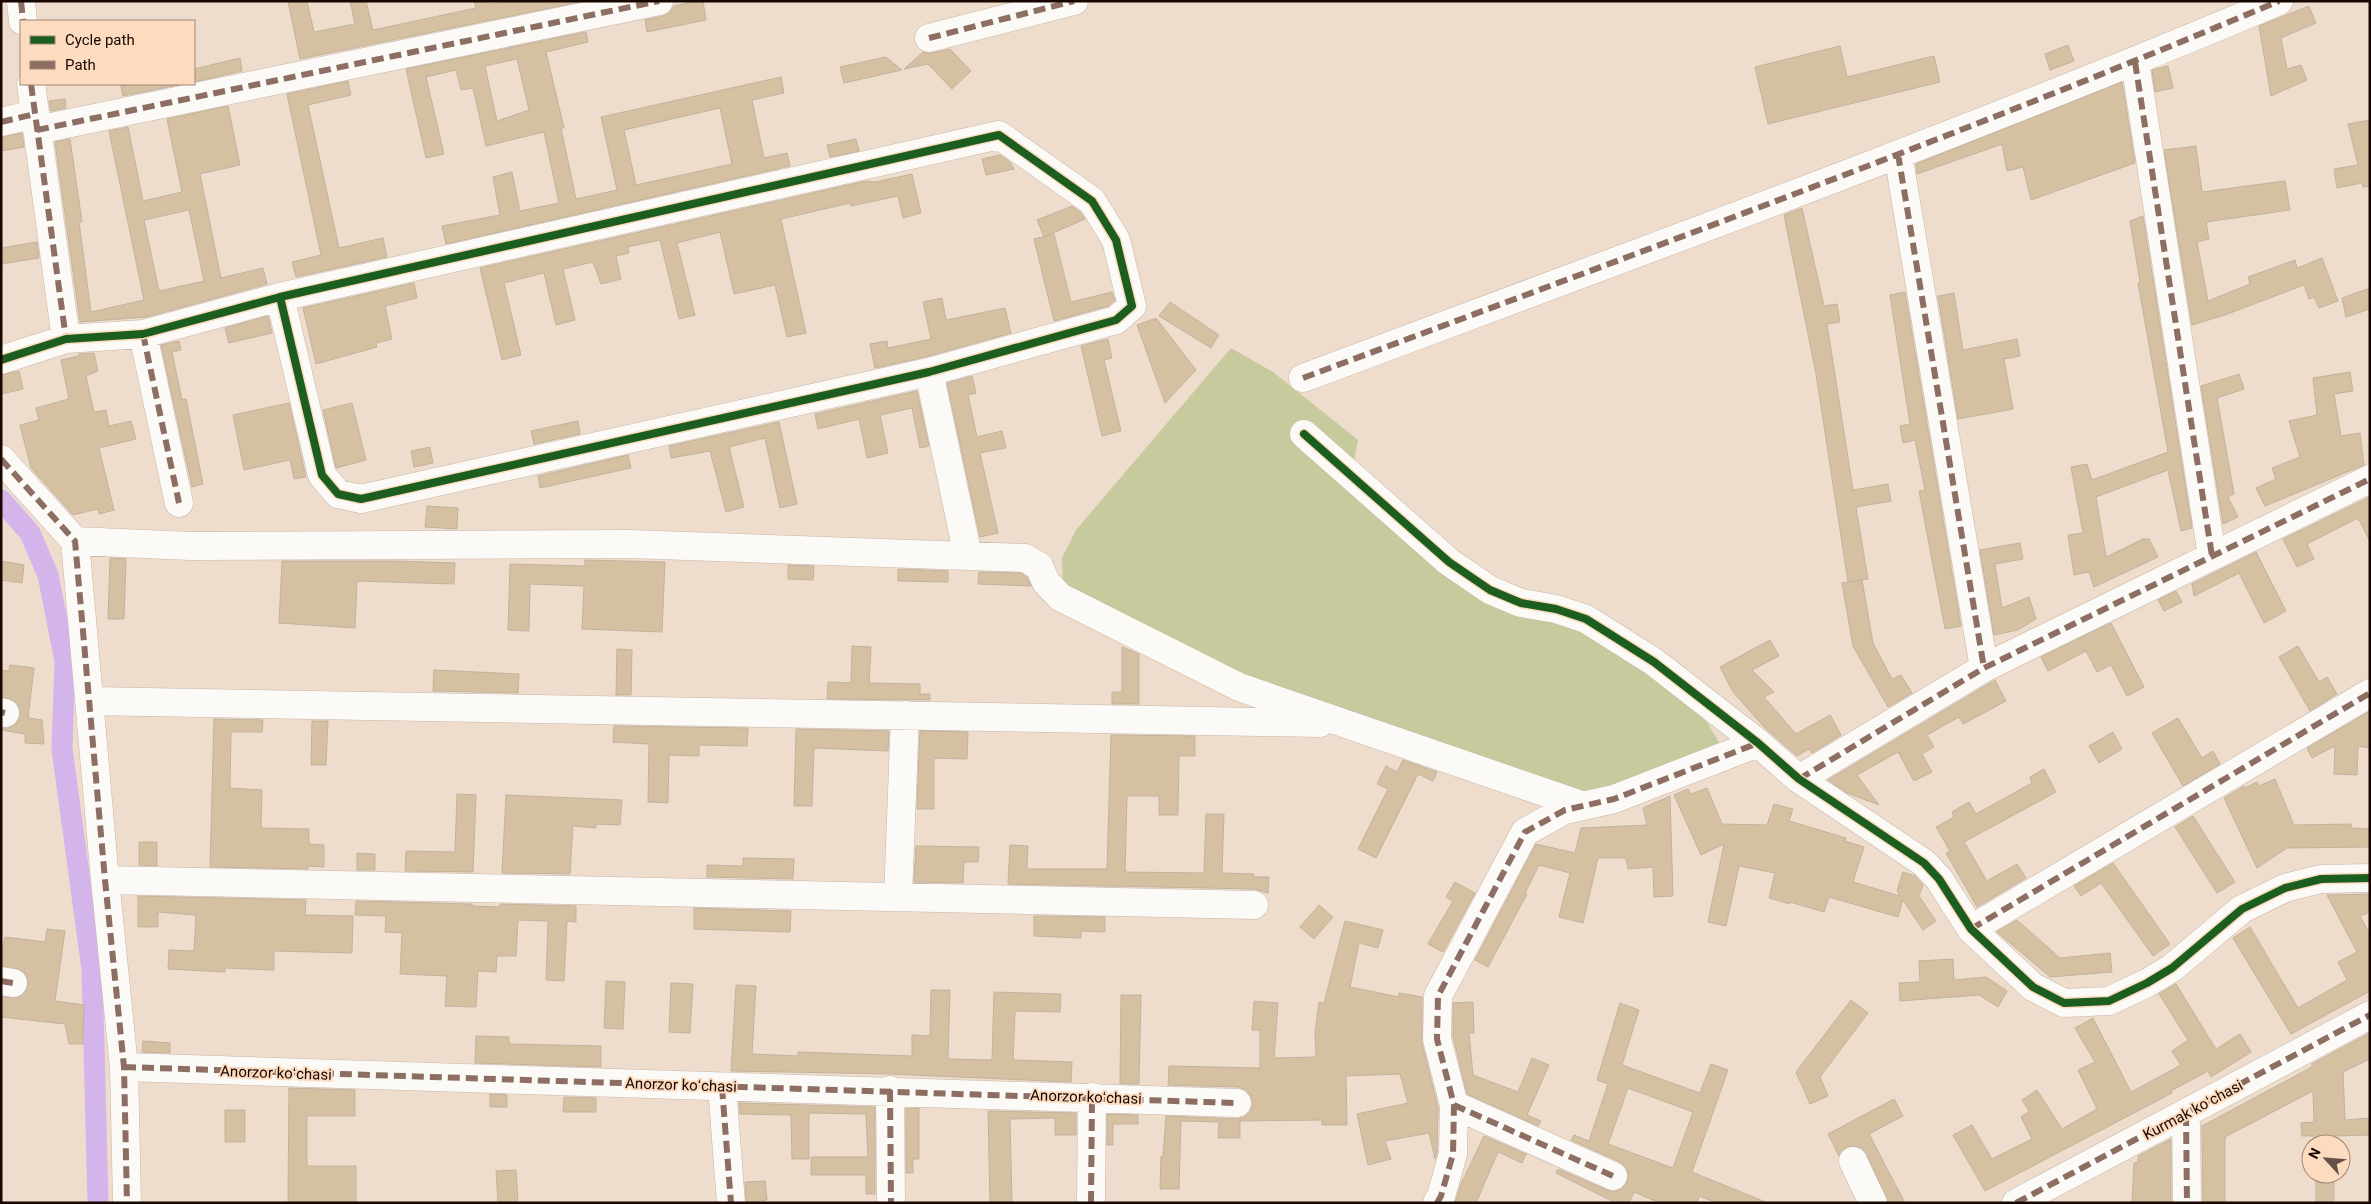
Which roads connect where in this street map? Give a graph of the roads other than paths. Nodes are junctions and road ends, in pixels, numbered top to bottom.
1 (21, 1) edge
2 (659, 1) edge
3 (1074, 1) edge
4 (2278, 1) edge
5 (23, 20) edge
6 (929, 38) dead end
7 (2136, 62) junction
8 (31, 85) edge
9 (1, 122) edge
10 (36, 122) junction
11 (1898, 154) junction
12 (280, 297) junction
13 (143, 334) junction
14 (66, 339) junction
15 (1, 360) edge
16 (929, 372) junction
17 (1303, 378) dead end
18 (1304, 434) dead end
19 (1, 460) edge
20 (2370, 479) edge
21 (179, 503) dead end
22 (75, 541) junction
23 (968, 556) junction
24 (2212, 556) junction
25 (1984, 668) junction
26 (2370, 693) edge
27 (90, 701) junction
28 (905, 715) junction
29 (1347, 723) junction
30 (1758, 743) junction
31 (1799, 780) junction
32 (1584, 806) junction
33 (2370, 878) edge
34 (105, 880) junction
35 (898, 897) junction
36 (1254, 905) dead end
37 (1970, 929) junction
38 (2370, 1015) edge
39 (124, 1067) junction
40 (722, 1087) junction
41 (890, 1090) junction
42 (1092, 1097) junction
43 (1238, 1103) dead end
44 (1454, 1106) junction
45 (2186, 1114) junction
46 (1853, 1161) dead end
47 (1613, 1176) dead end
48 (127, 1203) edge
49 (731, 1203) edge
50 (891, 1203) edge
51 (1091, 1203) edge
52 (1437, 1203) edge
53 (1873, 1203) edge
54 (2016, 1203) edge
55 (2187, 1203) edge

1 - 5 street
2 - 10 street
3 - 6 street
4 - 7 street
7 - 11 street
7 - 24 street
8 - 10 street
9 - 10 street
10 - 14 street
11 - 17 street
11 - 25 street
12 - 13 street
12 - 16 street
12 - 16 street
13 - 14 street
13 - 21 street
14 - 15 street
16 - 23 street
18 - 30 street
19 - 22 street
20 - 24 street
22 - 23 street
22 - 27 street
23 - 29 street
24 - 25 street
25 - 31 street
26 - 37 street
27 - 28 street
27 - 34 street
28 - 29 street
28 - 35 street
29 - 32 street
30 - 31 street
30 - 32 street
31 - 37 street
32 - 44 street
33 - 37 street
34 - 35 street
34 - 39 street
35 - 36 street
38 - 45 street, Kurmak koʻchasi
39 - 40 street, Anorzor koʻchasi
39 - 48 street
40 - 41 street, Anorzor koʻchasi
40 - 49 street
41 - 42 street, Anorzor koʻchasi
41 - 50 street
42 - 43 street, Anorzor koʻchasi
42 - 51 street
44 - 47 street
44 - 52 street
45 - 54 street, Kurmak koʻchasi
45 - 55 street
46 - 53 street

